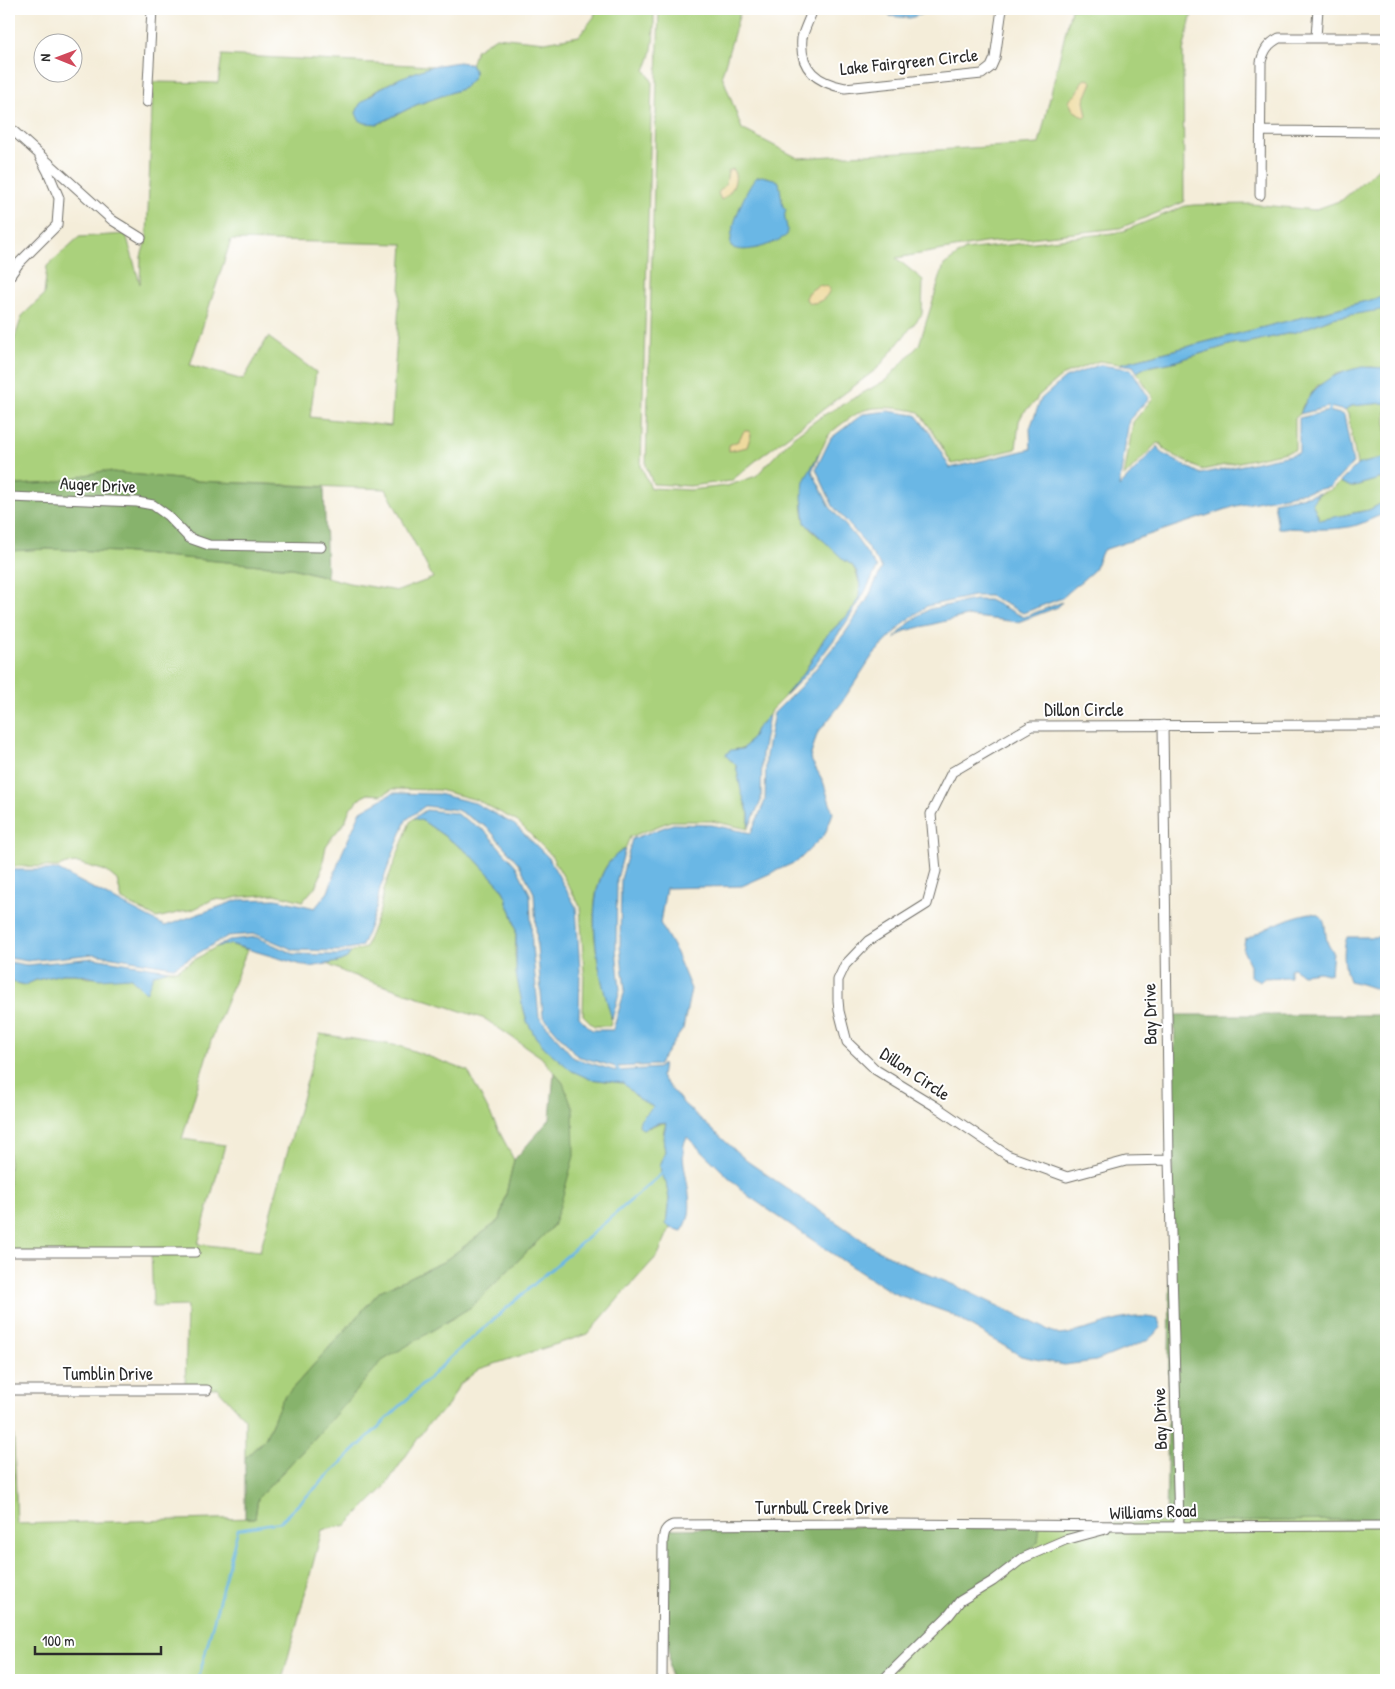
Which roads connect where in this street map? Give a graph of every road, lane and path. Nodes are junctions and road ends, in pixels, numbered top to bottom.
1 (152, 9) edge
2 (813, 9) edge
3 (1002, 9) edge
4 (1318, 9) edge
5 (1316, 37) junction
6 (1386, 38) edge
7 (147, 102) dead end
8 (9, 127) edge
9 (1261, 131) junction
10 (1386, 132) edge
11 (37, 151) junction
12 (1260, 195) dead end
13 (141, 238) dead end
14 (9, 277) edge
15 (9, 497) edge
16 (321, 546) dead end
17 (1162, 725) junction
18 (1386, 725) edge
19 (1169, 1160) junction
20 (9, 1252) edge
21 (195, 1252) dead end
22 (9, 1390) edge
23 (207, 1390) dead end
24 (1132, 1526) junction
25 (1179, 1526) junction
26 (1386, 1526) edge
27 (662, 1680) edge
28 (883, 1680) edge

1 - 7 street
2 - 3 street, Lake Fairgreen Circle
4 - 5 street
5 - 6 street
5 - 9 street
8 - 11 street
9 - 10 street
9 - 12 street
11 - 13 street
11 - 14 street
15 - 16 street, Auger Drive
17 - 18 street
17 - 19 street, Bay Drive
17 - 19 street, Dillon Circle
19 - 25 street, Bay Drive
20 - 21 street
22 - 23 street, Tumblin Drive
24 - 25 street, Williams Road
24 - 27 street, Turnbull Creek Drive
24 - 28 street, Williams Road
25 - 26 street, Williams Road

